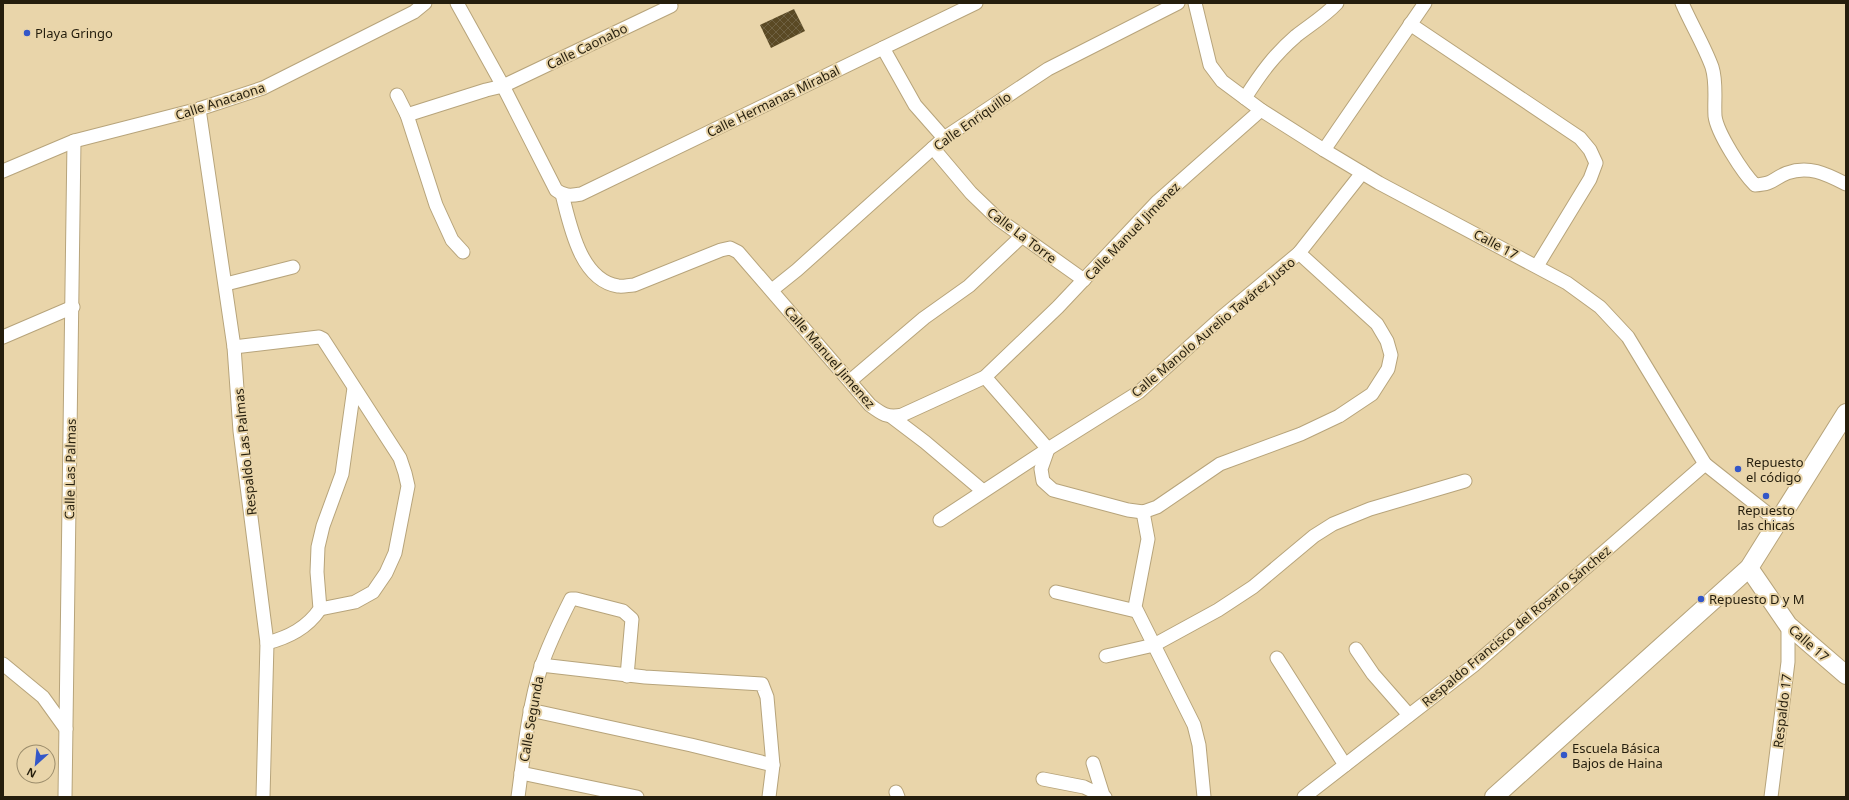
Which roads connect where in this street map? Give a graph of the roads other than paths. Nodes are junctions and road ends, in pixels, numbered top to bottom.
1 (425, 3) edge
2 (457, 3) edge
3 (976, 3) edge
4 (1178, 3) edge
5 (1196, 3) edge
6 (1337, 3) edge
7 (1425, 3) edge
8 (1682, 3) edge
9 (671, 6) dead end
10 (1410, 24) junction
11 (883, 48) junction
12 (503, 86) junction
13 (397, 95) dead end
14 (1245, 98) junction
15 (199, 109) junction
16 (1261, 110) junction
17 (407, 115) junction
18 (944, 138) junction
19 (74, 141) junction
20 (933, 148) junction
21 (1324, 150) junction
22 (3, 171) edge
23 (1362, 173) junction
24 (1846, 184) edge
25 (566, 195) junction
26 (1021, 237) junction
27 (463, 252) dead end
28 (1299, 253) junction
29 (1537, 266) junction
30 (293, 267) dead end
31 (1084, 280) junction
32 (226, 284) junction
33 (772, 290) junction
34 (73, 307) junction
35 (3, 338) edge
36 (234, 347) junction
37 (985, 377) junction
38 (850, 381) junction
39 (354, 388) junction
40 (1846, 413) edge
41 (892, 417) junction
42 (1048, 449) junction
43 (1705, 464) junction
44 (1465, 481) dead end
45 (983, 492) junction
46 (1143, 512) junction
47 (940, 520) dead end
48 (1777, 521) junction
49 (1750, 568) junction
50 (1056, 592) dead end
51 (320, 609) junction
52 (1136, 611) junction
53 (1788, 625) junction
54 (267, 643) junction
55 (1154, 644) junction
56 (1356, 648) dead end
57 (1106, 656) dead end
58 (1276, 658) dead end
59 (3, 664) edge
60 (541, 665) junction
61 (1846, 675) edge
62 (627, 676) junction
63 (530, 710) junction
64 (1409, 715) junction
65 (66, 729) junction
66 (1093, 763) dead end
67 (773, 765) junction
68 (1345, 765) junction
69 (522, 773) junction
70 (1043, 780) dead end
71 (1104, 796) edge
72 (65, 797) edge
73 (263, 797) edge
74 (518, 797) edge
75 (636, 797) edge
76 (769, 797) edge
77 (1204, 797) edge
78 (1304, 797) edge
79 (1494, 797) edge
80 (1771, 797) edge

1 - 15 street, Calle Anacaona
2 - 12 street
3 - 11 street, Calle Hermanas Mirabal
4 - 18 street, Calle Enriquillo
5 - 14 street, Calle 17
6 - 14 street
7 - 10 street
8 - 24 street
9 - 12 street, Calle Caonabo
10 - 21 street
10 - 29 street
11 - 18 street
11 - 25 street, Calle Hermanas Mirabal
12 - 17 street, Calle Caonabo
12 - 25 street
13 - 17 street
14 - 16 street, Calle 17
15 - 19 street, Calle Anacaona
15 - 32 street, Respaldo Las Palmas
16 - 21 street, Calle 17
16 - 31 street, Calle Manuel Jimenez
17 - 27 street
18 - 20 street, Calle Enriquillo
19 - 22 street, Calle Anacaona
19 - 34 street, Calle Las Palmas
20 - 26 street, Calle La Torre
20 - 33 street, Calle Enriquillo
21 - 23 street, Calle 17
23 - 28 street, Calle Manolo Aurelio Tavárez Justo
23 - 29 street, Calle 17
25 - 33 street, Calle Manuel Jimenez
26 - 31 street, Calle La Torre
26 - 38 street
28 - 42 street, Calle Manolo Aurelio Tavárez Justo
28 - 46 street
29 - 43 street, Calle 17
30 - 32 street
31 - 37 street, Calle Manuel Jimenez
32 - 36 street, Respaldo Las Palmas
33 - 38 street, Calle Manuel Jimenez
34 - 35 street
34 - 65 street, Calle Las Palmas
36 - 39 street
36 - 54 street, Respaldo Las Palmas
37 - 41 street, Calle Manuel Jimenez
37 - 42 street
38 - 41 street, Calle Manuel Jimenez
39 - 51 street
39 - 51 street
40 - 48 main road
41 - 45 street
42 - 45 street, Calle Manolo Aurelio Tavárez Justo
42 - 46 street
43 - 48 street, Calle 17
43 - 64 street, Respaldo Francisco del Rosario Sánchez
44 - 55 street
45 - 47 street, Calle Manolo Aurelio Tavárez Justo
46 - 52 street
48 - 49 main road
49 - 53 main road, Calle 17
49 - 79 main road
50 - 52 street
51 - 54 street
52 - 55 street
53 - 61 main road, Calle 17
53 - 80 street, Respaldo 17
54 - 73 street, Respaldo Las Palmas
55 - 57 street
55 - 77 street
56 - 64 street
58 - 68 street
59 - 65 street
60 - 62 street
60 - 62 street, Calle Segunda
60 - 63 street, Calle Segunda
62 - 67 street
63 - 67 street
63 - 69 street, Calle Segunda
64 - 68 street, Respaldo Francisco del Rosario Sánchez
65 - 72 street, Calle Las Palmas
66 - 71 street
67 - 76 street
68 - 78 street, Respaldo Francisco del Rosario Sánchez
69 - 74 street, Calle Segunda
69 - 75 street
70 - 71 street

